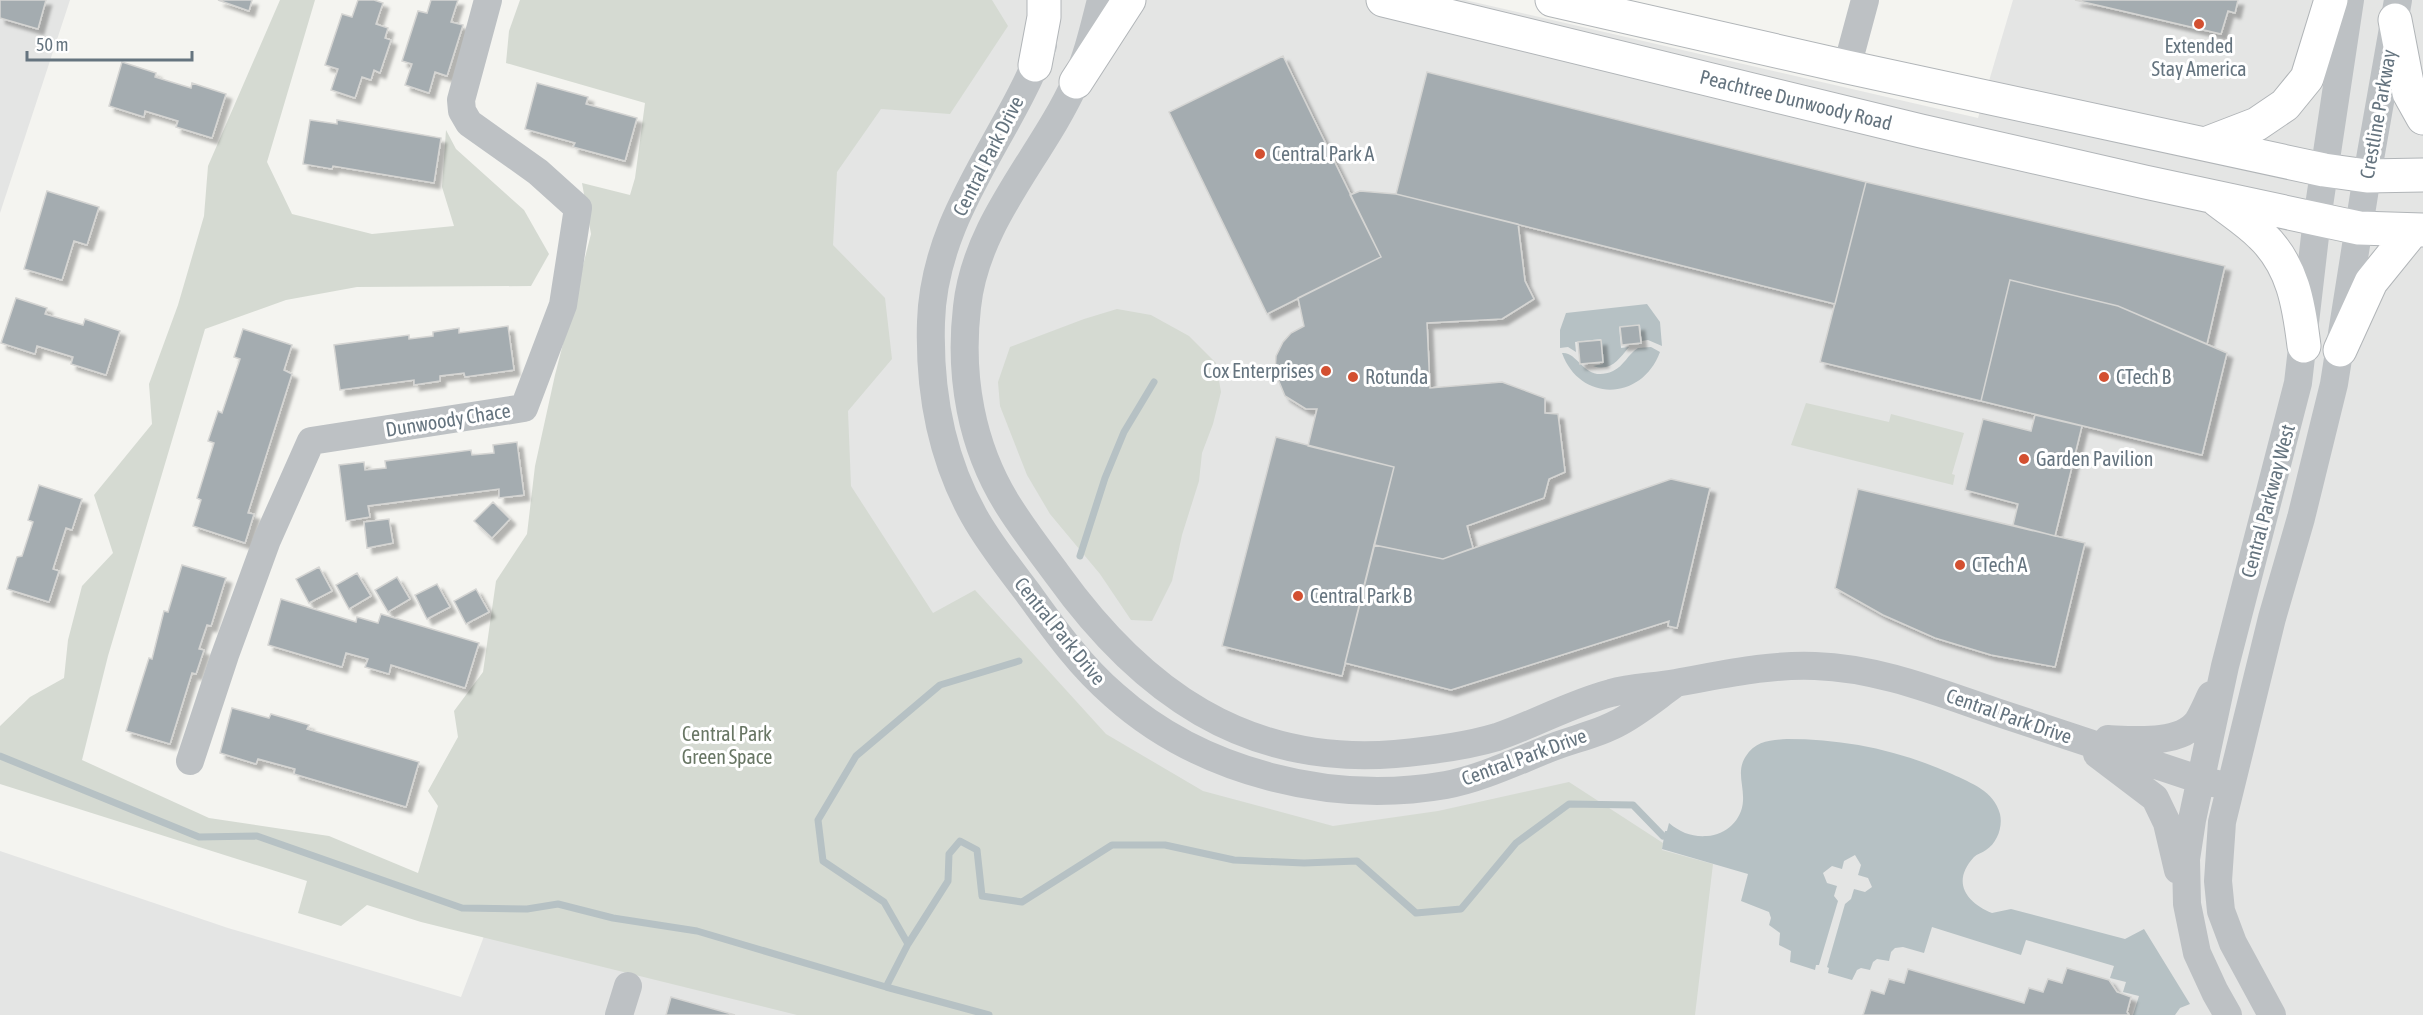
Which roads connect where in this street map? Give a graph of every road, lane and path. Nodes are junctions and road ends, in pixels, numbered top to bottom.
1 (488, 0) edge
2 (1044, 0) edge
3 (1058, 0) edge
4 (1101, 0) edge
5 (1129, 0) edge
6 (1383, 0) edge
7 (1552, 0) edge
8 (1865, 0) edge
9 (2331, 0) edge
10 (2350, 0) edge
11 (2397, 10) edge
12 (1035, 65) junction
13 (1847, 68) junction
14 (1076, 82) junction
15 (2423, 118) edge
16 (2205, 144) junction
17 (2324, 170) junction
18 (2423, 175) edge
19 (2367, 176) junction
20 (2210, 195) junction
21 (2317, 219) junction
22 (2359, 228) junction
23 (2418, 230) edge
24 (2304, 346) junction
25 (2340, 350) junction
26 (2254, 557) junction
27 (2287, 567) junction
28 (2225, 666) junction
29 (1677, 683) junction
30 (2073, 737) junction
31 (190, 760) dead end
32 (2201, 780) junction
33 (2230, 787) junction
34 (2187, 904) junction
35 (628, 986) dead end
36 (619, 1015) edge
37 (2228, 1015) edge
38 (2272, 1015) edge

1 - 31 street, Dunwoody Chace
2 - 12 main road
3 - 12 street, Central Park Drive
4 - 14 street, Central Park Drive
5 - 14 main road
6 - 20 main road, Peachtree Dunwoody Road
7 - 13 main road, Peachtree Dunwoody Road
8 - 13 street
9 - 16 main road
10 - 17 street
11 - 15 main road
11 - 19 street, Crestline Parkway
12 - 29 street, Central Park Drive
13 - 16 main road, Peachtree Dunwoody Road
14 - 29 street, Central Park Drive
16 - 17 main road, Peachtree Dunwoody Road
17 - 19 main road, Peachtree Dunwoody Road
17 - 21 street
18 - 19 main road, Peachtree Dunwoody Road
19 - 22 street, Crestline Parkway
20 - 21 main road, Peachtree Dunwoody Road
20 - 24 main road
21 - 22 main road, Peachtree Dunwoody Road
21 - 24 street, Central Parkway West
22 - 23 main road, Peachtree Dunwoody Road
22 - 25 street, Central Parkway West
23 - 25 main road
24 - 26 street, Central Parkway West
25 - 27 street, Central Parkway West
26 - 27 street
26 - 28 street, Central Parkway West
27 - 33 street, Central Parkway West
28 - 30 street
28 - 32 street, Central Parkway West
29 - 30 street, Central Park Drive
30 - 32 street, Central Park Drive
30 - 34 street
32 - 33 street, Central Park Drive
32 - 34 street, Central Parkway West
33 - 38 street, Central Parkway West
34 - 37 street
35 - 36 street

